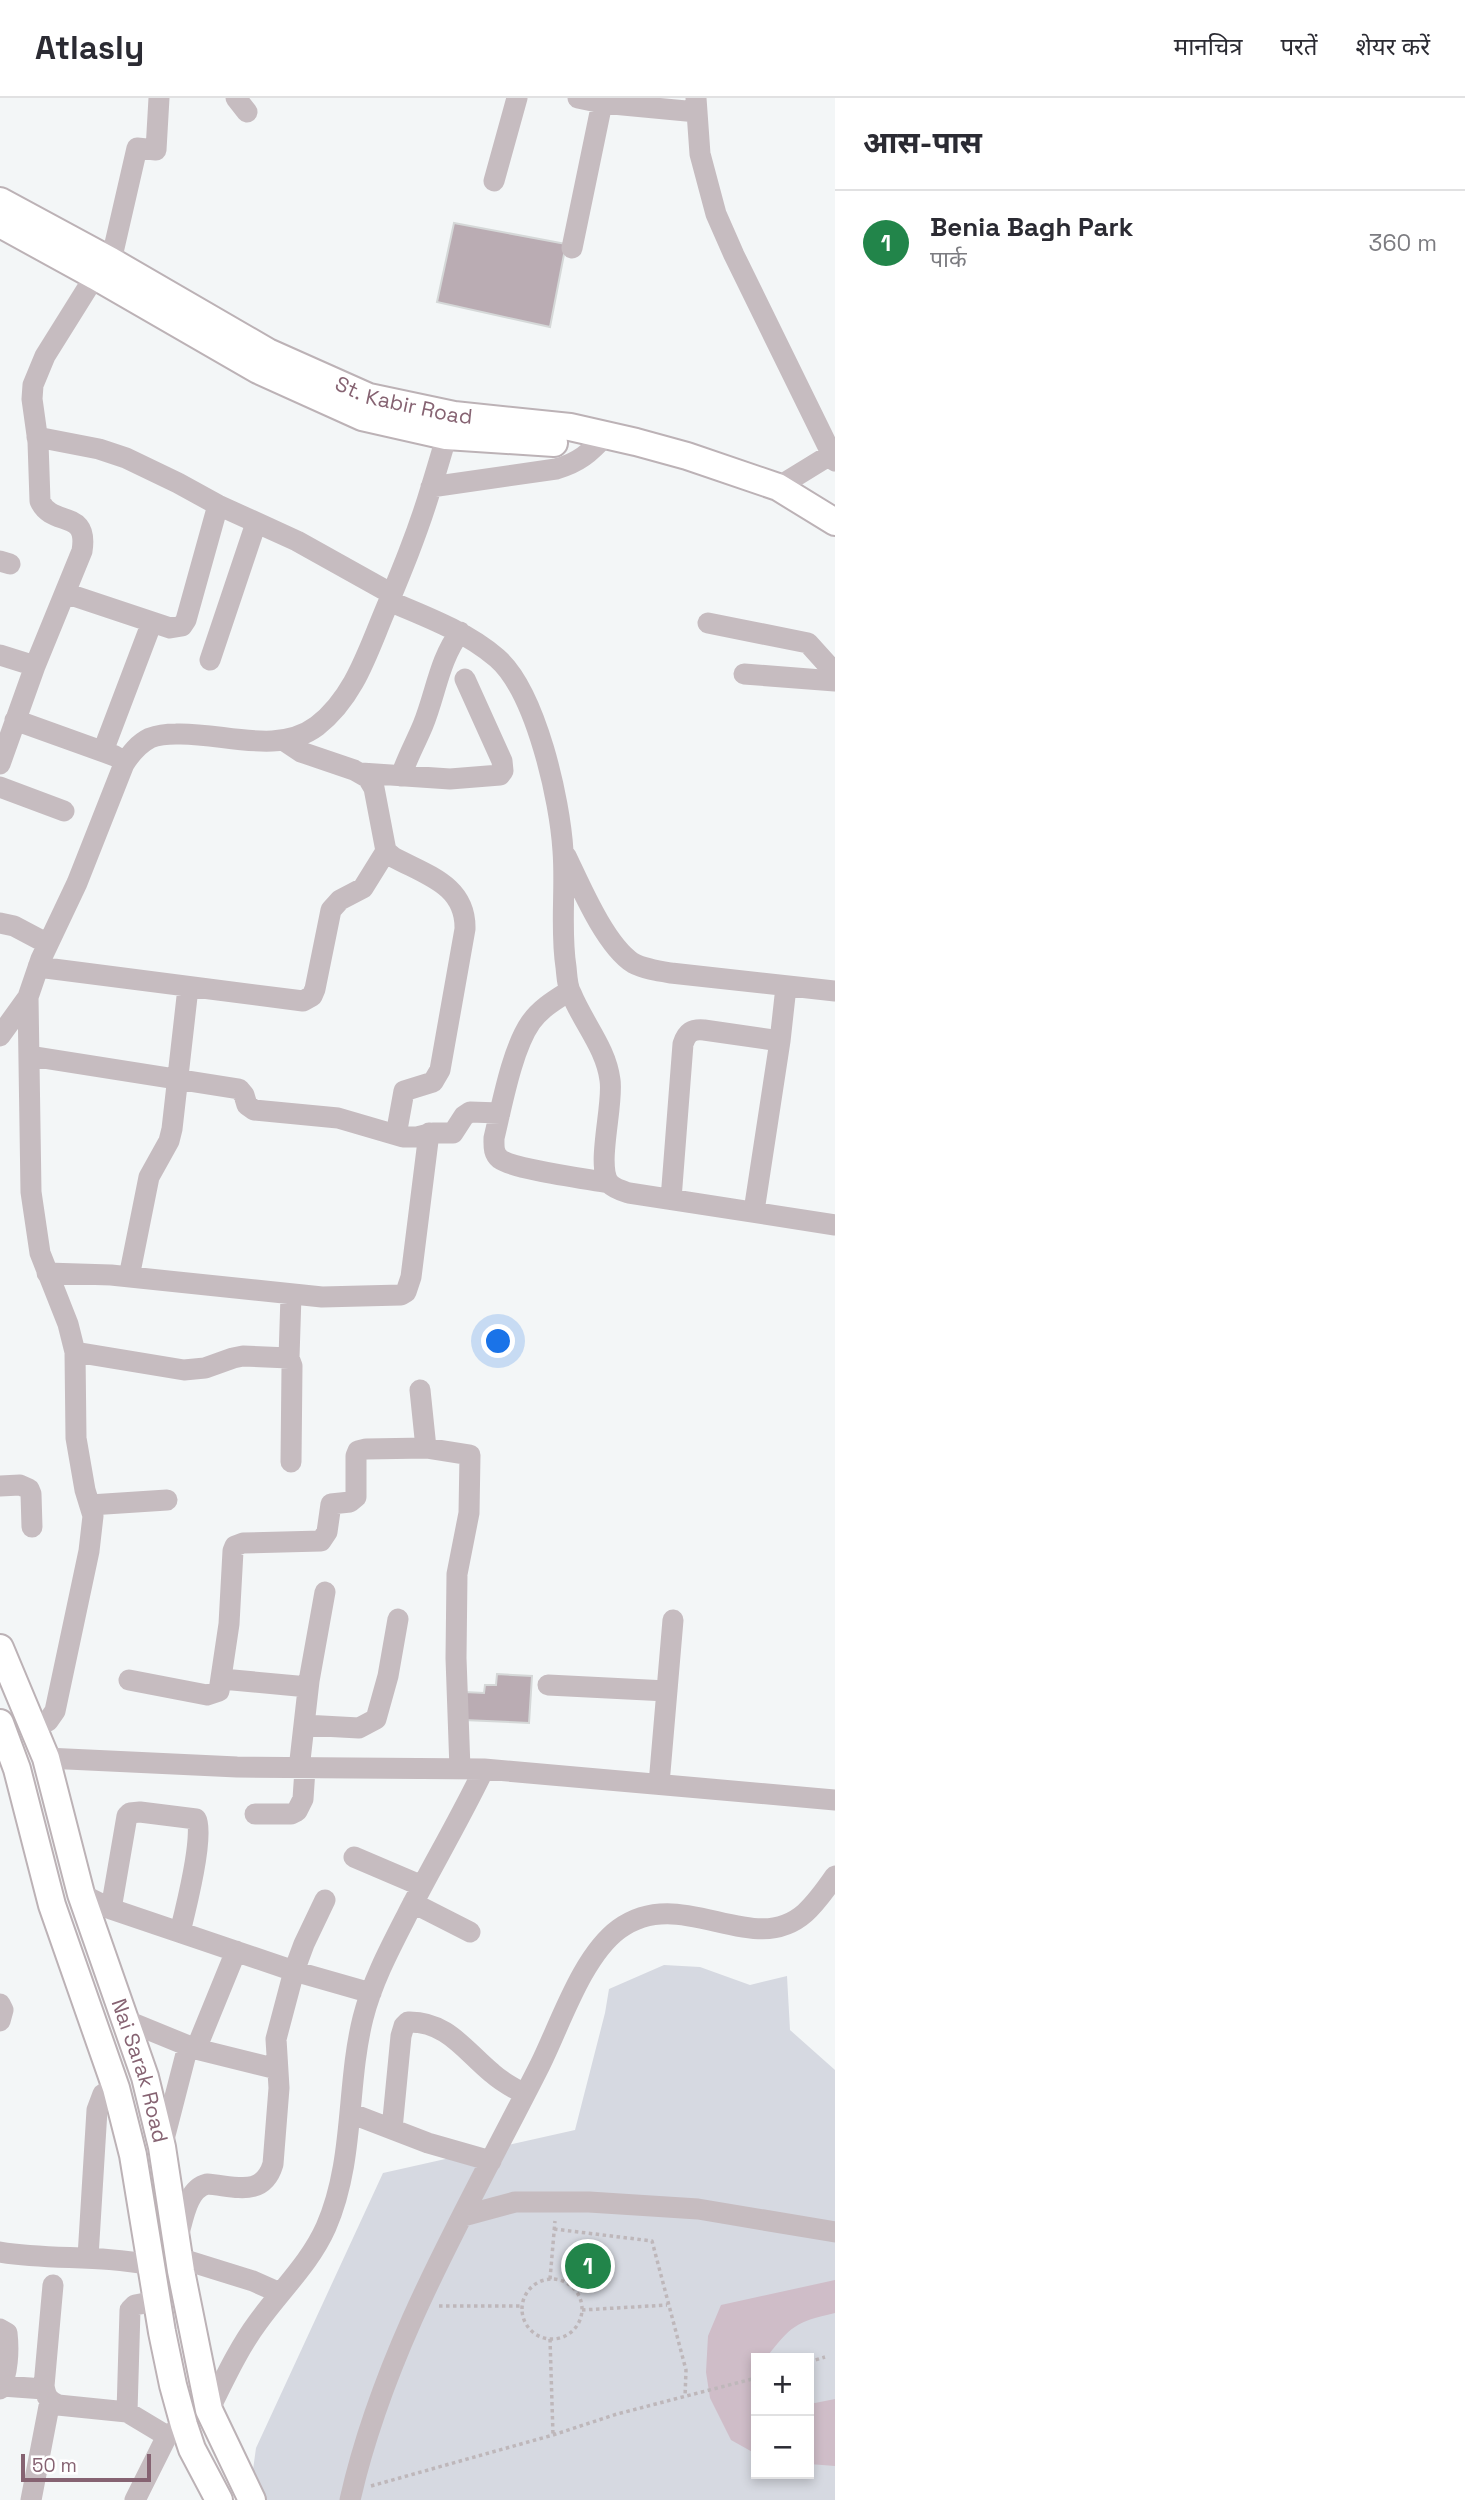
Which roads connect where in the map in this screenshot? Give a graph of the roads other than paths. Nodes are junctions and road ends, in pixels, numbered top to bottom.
1 (159, 98) edge
2 (517, 98) edge
3 (578, 98) edge
4 (602, 103) junction
5 (696, 105) edge
6 (494, 181) dead end
7 (0, 201) edge
8 (0, 224) edge
9 (572, 248) dead end
10 (103, 268) junction
11 (450, 425) junction
12 (37, 437) junction
13 (600, 442) junction
14 (834, 455) edge
15 (431, 487) junction
16 (778, 487) junction
17 (218, 505) junction
18 (835, 522) edge
19 (256, 523) junction
20 (835, 539) edge
21 (65, 593) junction
22 (391, 597) junction
23 (152, 622) junction
24 (708, 623) dead end
25 (460, 632) junction
26 (0, 655) edge
27 (210, 660) dead end
28 (35, 666) junction
29 (835, 673) edge
30 (744, 674) dead end
31 (465, 679) dead end
32 (835, 681) edge
33 (15, 720) junction
34 (283, 740) junction
35 (103, 751) junction
36 (126, 760) junction
37 (0, 764) edge
38 (361, 773) junction
39 (401, 776) junction
40 (0, 787) edge
41 (64, 811) dead end
42 (563, 850) junction
43 (386, 851) junction
44 (0, 923) edge
45 (48, 944) junction
46 (38, 968) junction
47 (786, 986) junction
48 (188, 988) junction
49 (569, 990) junction
50 (835, 991) edge
51 (27, 997) junction
52 (2, 1031) edge
53 (780, 1041) junction
54 (30, 1056) junction
55 (179, 1080) junction
56 (500, 1113) junction
57 (429, 1133) junction
58 (396, 1135) junction
59 (609, 1183) junction
60 (671, 1199) junction
61 (754, 1211) junction
62 (835, 1224) edge
63 (47, 1273) junction
64 (129, 1277) junction
65 (291, 1295) junction
66 (75, 1352) junction
67 (289, 1358) junction
68 (420, 1390) dead end
69 (426, 1448) junction
70 (292, 1462) dead end
71 (0, 1486) edge
72 (167, 1500) dead end
73 (90, 1505) junction
74 (32, 1527) dead end
75 (325, 1592) dead end
76 (398, 1619) dead end
77 (673, 1620) dead end
78 (0, 1648) edge
79 (222, 1679) junction
80 (129, 1680) dead end
81 (548, 1685) dead end
82 (308, 1687) junction
83 (667, 1691) junction
84 (304, 1725) junction
85 (1, 1727) edge
86 (33, 1728) junction
87 (46, 1758) junction
88 (302, 1769) junction
89 (460, 1769) junction
90 (484, 1769) junction
91 (659, 1784) junction
92 (835, 1800) edge
93 (255, 1814) dead end
94 (354, 1857) dead end
95 (835, 1876) edge
96 (81, 1895) junction
97 (418, 1895) junction
98 (325, 1900) dead end
99 (111, 1909) junction
100 (180, 1932) junction
101 (470, 1932) dead end
102 (236, 1951) junction
103 (294, 1970) junction
104 (371, 1993) junction
105 (0, 2004) edge
106 (125, 2020) junction
107 (0, 2021) edge
108 (192, 2048) junction
109 (277, 2069) junction
110 (116, 2088) junction
111 (525, 2094) junction
112 (350, 2113) junction
113 (392, 2129) junction
114 (162, 2147) junction
115 (491, 2161) junction
116 (463, 2216) junction
117 (834, 2229) edge
118 (178, 2250) junction
119 (0, 2252) edge
120 (88, 2257) junction
121 (150, 2265) junction
122 (53, 2285) dead end
123 (280, 2294) junction
124 (156, 2301) junction
125 (0, 2329) edge
126 (1, 2388) edge
127 (47, 2395) junction
128 (209, 2410) junction
129 (127, 2412) junction
130 (176, 2431) junction
131 (351, 2496) edge
132 (31, 2500) edge
133 (135, 2500) edge
134 (219, 2500) edge
135 (252, 2500) edge

1 - 10 street
2 - 6 street
3 - 4 street
4 - 5 street
4 - 9 street
5 - 14 street
7 - 10 main road, St. Kabir Road
8 - 10 main road, St. Kabir Road
10 - 11 main road, St. Kabir Road
10 - 12 street
11 - 13 main road, St. Kabir Road
11 - 15 street
12 - 17 street
12 - 21 street
13 - 15 street
13 - 16 main road, St. Kabir Road
13 - 20 main road, St. Kabir Road
14 - 16 street
15 - 22 street
16 - 18 main road, St. Kabir Road
17 - 19 street
17 - 23 street
19 - 22 street
19 - 27 street
21 - 23 street
21 - 28 street
22 - 25 street
22 - 34 street
23 - 35 street
24 - 29 street
25 - 39 street
25 - 42 street
26 - 28 street
28 - 33 street
30 - 32 street
31 - 39 street
33 - 35 street
33 - 37 street
34 - 36 street
34 - 38 street
35 - 36 street
36 - 45 street
38 - 39 street
38 - 43 street
40 - 41 street
42 - 47 street
42 - 49 street
43 - 48 street
43 - 58 street
44 - 45 street
45 - 46 street
46 - 48 street
46 - 51 street
47 - 50 street
47 - 53 street
48 - 55 street
49 - 56 street
49 - 59 street
51 - 52 street
51 - 54 street
53 - 60 street
53 - 61 street
54 - 55 street
54 - 63 street
55 - 58 street
55 - 64 street
56 - 57 street
56 - 59 street
57 - 58 street
57 - 65 street
59 - 60 street
60 - 61 street
61 - 62 street
63 - 64 street
63 - 66 street
64 - 65 street
65 - 67 street
66 - 67 street
66 - 73 street
67 - 70 street
68 - 69 street
69 - 79 street
69 - 89 street
71 - 74 street
72 - 73 street
73 - 86 street
75 - 82 street
76 - 84 street
77 - 83 street
78 - 86 main road, Nai Sarak Road
79 - 80 street
79 - 82 street
81 - 83 street
82 - 84 street
83 - 91 street
84 - 88 street
85 - 110 main road, Nai Sarak Road
86 - 87 main road, Nai Sarak Road
87 - 88 street
87 - 96 main road, Nai Sarak Road
88 - 89 street
88 - 93 street
89 - 90 street
90 - 91 street
90 - 97 street
91 - 92 street
94 - 97 street
95 - 111 street
96 - 99 street
96 - 106 main road, Nai Sarak Road
97 - 101 street
97 - 104 street
98 - 103 street
99 - 100 street
99 - 100 street
100 - 102 street
102 - 103 street
102 - 108 street
103 - 104 street
103 - 109 street
104 - 112 street
105 - 107 street
106 - 108 street
106 - 114 main road, Nai Sarak Road
108 - 109 street
108 - 114 street
109 - 118 street
110 - 120 street
110 - 121 main road, Nai Sarak Road
111 - 113 street
111 - 115 street
112 - 113 street
112 - 123 street
113 - 115 street
114 - 118 main road, Nai Sarak Road
115 - 116 street
116 - 117 street
116 - 131 street
118 - 123 street
118 - 128 main road, Nai Sarak Road
119 - 120 street
120 - 121 street
121 - 124 main road, Nai Sarak Road
122 - 127 street
123 - 128 street
124 - 129 street
124 - 130 main road, Nai Sarak Road
125 - 126 street
126 - 127 street
127 - 129 street
127 - 132 street
128 - 135 main road, Nai Sarak Road
129 - 130 street
130 - 133 street
130 - 134 main road, Nai Sarak Road

